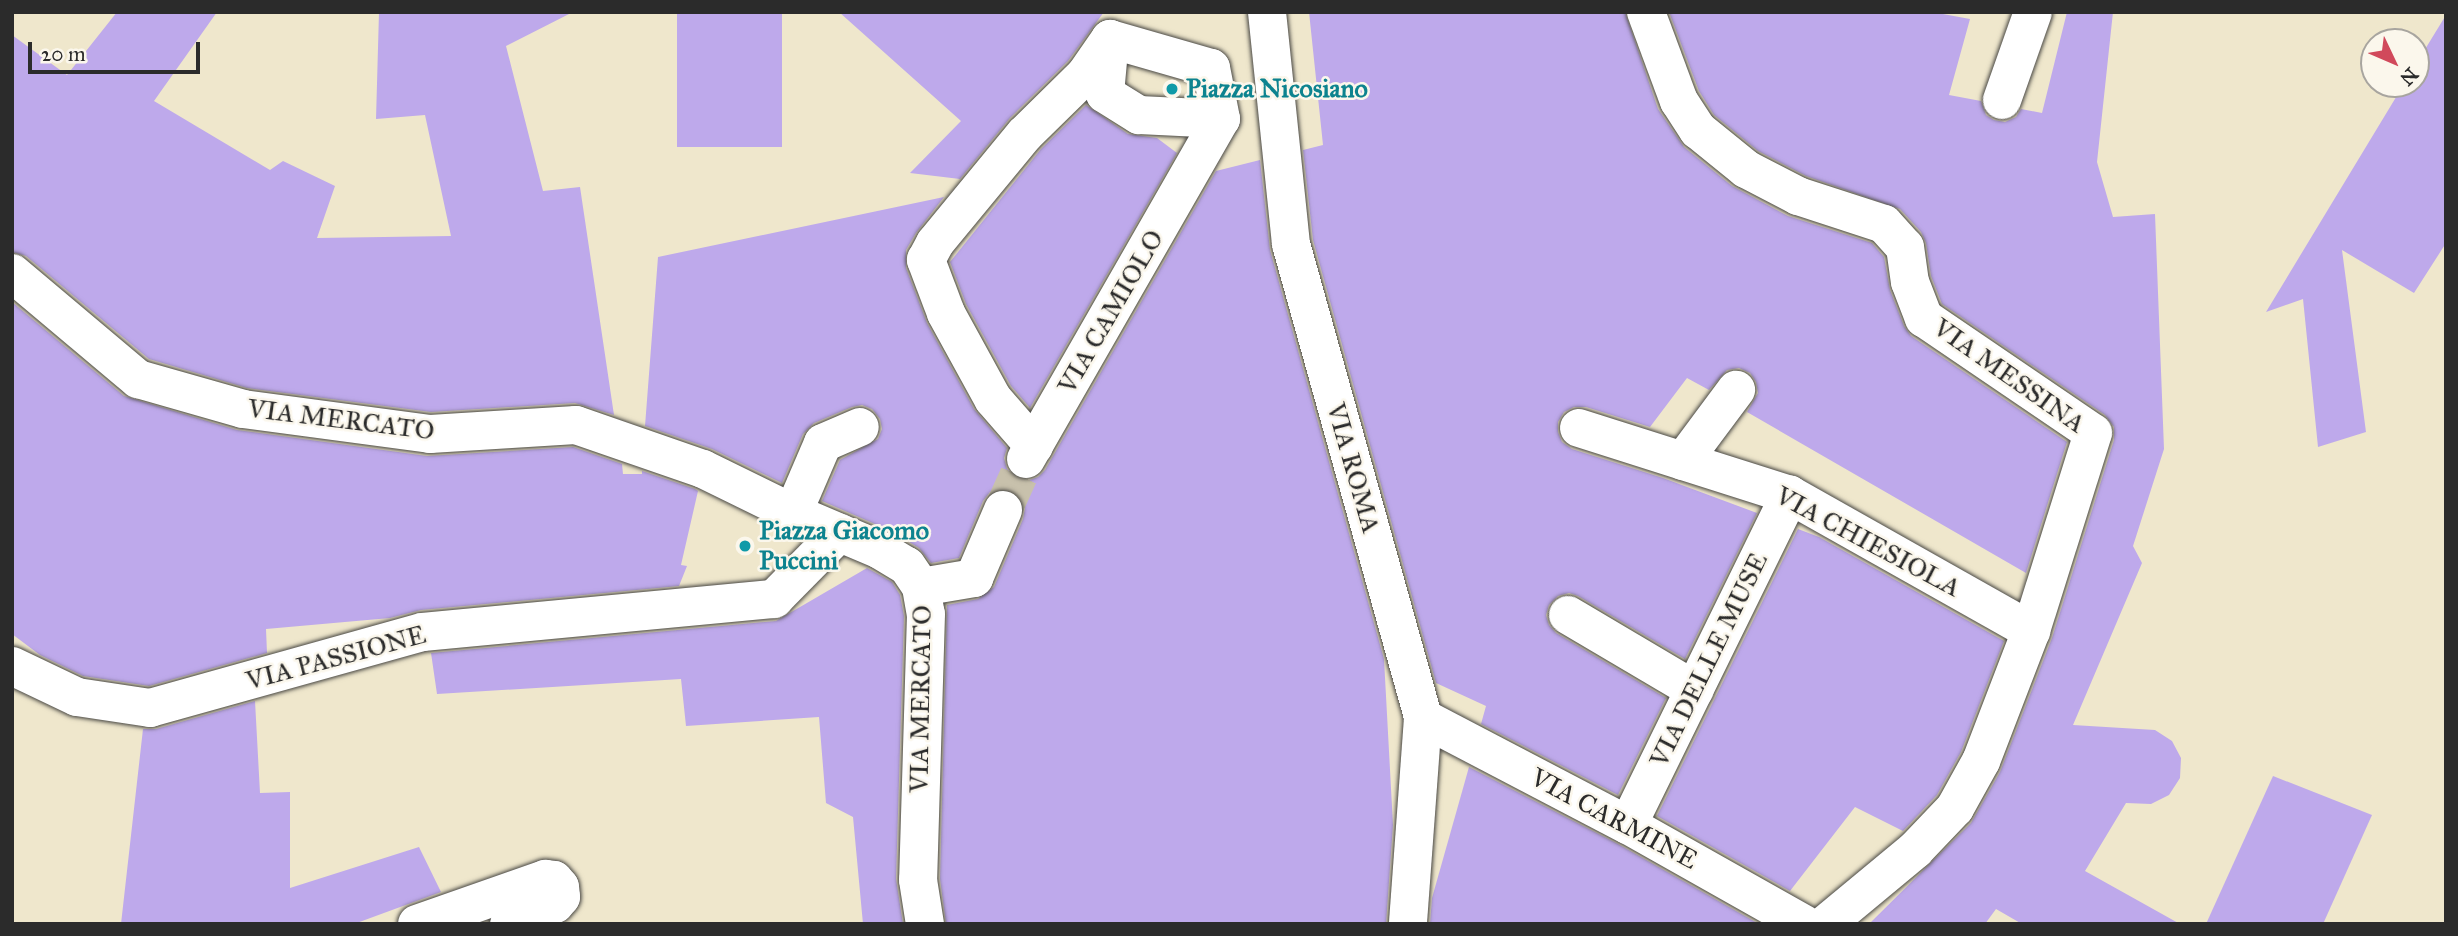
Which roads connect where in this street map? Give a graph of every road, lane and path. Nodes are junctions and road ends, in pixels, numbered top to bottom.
1 (1268, 12) edge
2 (1646, 12) edge
3 (2033, 12) edge
4 (1110, 26) edge
5 (2002, 100) dead end
6 (1220, 119) junction
7 (12, 273) edge
8 (1736, 390) dead end
9 (860, 426) dead end
10 (1579, 428) dead end
11 (1684, 461) junction
12 (1790, 495) junction
13 (1003, 510) tunnel mouth
14 (793, 513) junction
15 (839, 533) junction
16 (921, 587) junction
17 (1568, 615) dead end
18 (2031, 632) junction
19 (12, 666) edge
20 (1695, 690) junction
21 (1423, 718) junction
22 (1628, 825) junction
23 (417, 924) edge
24 (509, 924) edge
25 (925, 924) edge
26 (1408, 924) edge
27 (1804, 924) edge
28 (1826, 924) edge

1 - 21 street, VIA ROMA
2 - 18 street, VIA MESSINA
3 - 5 street
4 - 6 street
4 - 6 street
4 - 6 street, VIA CAMIOLO
7 - 14 street, VIA MERCATO
8 - 11 street
9 - 14 street
10 - 11 street, VIA CHIESIOLA
11 - 12 street, VIA CHIESIOLA
12 - 18 street, VIA CHIESIOLA
12 - 20 street, VIA DELLE MUSE
13 - 16 street
14 - 15 street, VIA MERCATO
15 - 16 street, VIA MERCATO
15 - 19 street, VIA PASSIONE
16 - 25 street, VIA MERCATO
17 - 20 street
18 - 28 street, VIA MESSINA
20 - 22 street, VIA DELLE MUSE
21 - 22 street, VIA CARMINE
21 - 26 street, VIA ROMA
22 - 27 street, VIA CARMINE
23 - 24 street

